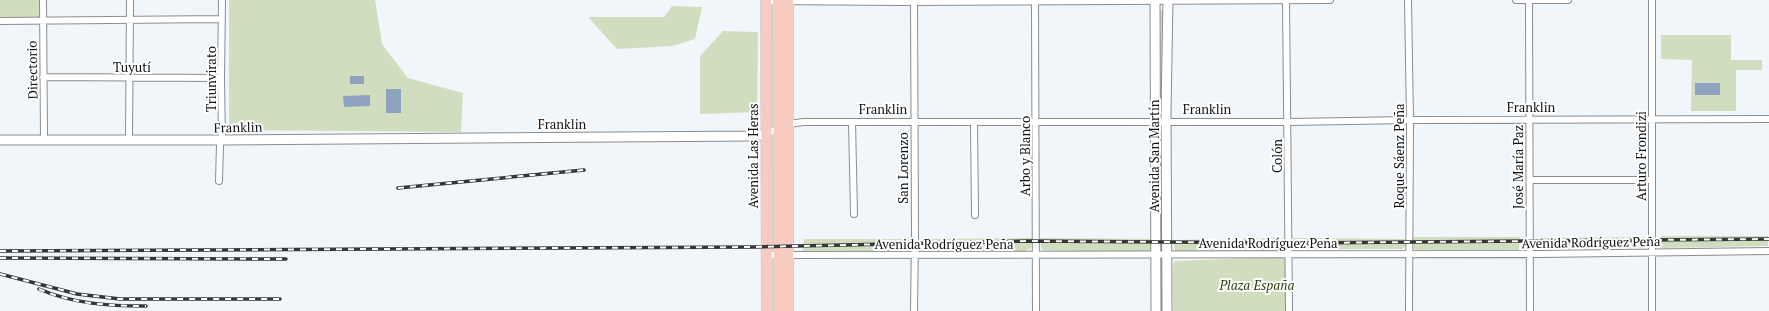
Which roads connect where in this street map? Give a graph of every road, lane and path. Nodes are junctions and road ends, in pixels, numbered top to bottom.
1 (43, 0) edge
2 (130, 0) edge
3 (222, 0) edge
4 (766, 0) edge
5 (783, 0) edge
6 (1155, 0) edge
7 (1168, 0) edge
8 (1286, 0) edge
9 (1330, 0) edge
10 (1408, 0) edge
11 (1516, 0) edge
12 (1529, 0) edge
13 (1568, 0) edge
14 (1652, 0) edge
15 (914, 1) edge
16 (1035, 1) edge
17 (222, 19) junction
18 (0, 21) edge
19 (43, 21) junction
20 (130, 21) junction
21 (43, 78) junction
22 (130, 78) junction
23 (221, 78) junction
24 (1769, 119) edge
25 (1410, 120) junction
26 (1530, 120) junction
27 (1652, 120) junction
28 (1166, 121) junction
29 (852, 122) junction
30 (914, 122) junction
31 (974, 122) junction
32 (1036, 122) junction
33 (1156, 122) junction
34 (1288, 122) junction
35 (789, 124) junction
36 (779, 129) junction
37 (766, 134) junction
38 (0, 140) edge
39 (44, 140) junction
40 (130, 140) junction
41 (222, 140) junction
42 (1530, 180) junction
43 (1652, 180) junction
44 (219, 181) dead end
45 (854, 214) dead end
46 (975, 215) dead end
47 (1769, 251) edge
48 (1653, 252) junction
49 (1288, 254) junction
50 (1410, 254) junction
51 (1529, 254) junction
52 (766, 255) junction
53 (783, 255) junction
54 (915, 255) junction
55 (1036, 255) junction
56 (1156, 255) junction
57 (1167, 255) junction
58 (1156, 295) junction
59 (1167, 295) junction
60 (767, 311) edge
61 (778, 311) edge
62 (788, 311) edge
63 (914, 311) edge
64 (1036, 311) edge
65 (1156, 311) edge
66 (1167, 311) edge
67 (1289, 311) edge
68 (1409, 311) edge
69 (1530, 311) edge
70 (1652, 311) edge

1 - 19 street, Directorio
2 - 20 street
3 - 17 street, Triunvirato
4 - 5 street
4 - 37 main road, Avenida Las Heras
5 - 15 street
5 - 35 main road, Avenida Las Heras
5 - 36 main road, Avenida Las Heras
6 - 7 street
6 - 16 street
6 - 33 street, Avenida San Martín
7 - 8 street
7 - 28 street, Avenida San Martín
8 - 9 street
8 - 34 street, Colón
10 - 25 street, Roque Sáenz Peña
11 - 12 street
12 - 13 street
12 - 26 street, José María Paz
14 - 27 street, Arturo Frondizi
15 - 16 street
15 - 30 street, San Lorenzo
16 - 32 street, Arbo y Blanco
17 - 20 street
17 - 23 street, Triunvirato
18 - 19 street
19 - 20 street
19 - 21 street, Directorio
20 - 22 street
21 - 22 street, Tuyutí
21 - 39 street, Directorio
22 - 23 street, Tuyutí
22 - 40 street
23 - 41 street, Triunvirato
24 - 27 street, Franklin
25 - 26 street, Franklin
25 - 34 street, Franklin
25 - 50 street, Roque Sáenz Peña
26 - 27 street, Franklin
26 - 42 street, José María Paz
27 - 43 street, Arturo Frondizi
28 - 33 street, Franklin
28 - 34 street, Franklin
28 - 57 street, Avenida San Martín
29 - 30 street, Franklin
29 - 35 street, Franklin
29 - 45 street
30 - 31 street, Franklin
30 - 54 street, San Lorenzo
31 - 32 street, Franklin
31 - 46 street
32 - 33 street, Franklin
32 - 55 street, Arbo y Blanco
33 - 56 street, Avenida San Martín
34 - 49 street, Colón
35 - 36 street, Franklin
35 - 53 main road, Avenida Las Heras
36 - 37 street, Franklin
36 - 53 main road, Avenida Las Heras
37 - 41 street, Franklin
37 - 52 main road, Avenida Las Heras
38 - 39 street, Franklin
39 - 40 street, Franklin
40 - 41 street, Franklin
41 - 44 street, Triunvirato
42 - 43 street
42 - 51 street, José María Paz
43 - 48 street, Arturo Frondizi
47 - 48 street, Avenida Rodríguez Peña
48 - 51 street, Avenida Rodríguez Peña
48 - 70 street, Arturo Frondizi
49 - 50 street, Avenida Rodríguez Peña
49 - 57 street, Avenida Rodríguez Peña
49 - 67 street, Colón
50 - 51 street, Avenida Rodríguez Peña
50 - 68 street, Roque Sáenz Peña
51 - 69 street, José María Paz
52 - 53 street, Avenida Rodríguez Peña
52 - 60 main road, Avenida Las Heras
53 - 54 street, Avenida Rodríguez Peña
53 - 61 main road, Avenida Las Heras
53 - 62 main road, Avenida Las Heras
54 - 55 street, Avenida Rodríguez Peña
54 - 63 street, San Lorenzo
55 - 56 street, Avenida Rodríguez Peña
55 - 64 street, Arbo y Blanco
56 - 57 street, Avenida Rodríguez Peña
56 - 58 street, Avenida San Martín
57 - 59 street, Avenida San Martín
58 - 59 street
58 - 65 street, Avenida San Martín
59 - 66 street, Avenida San Martín

